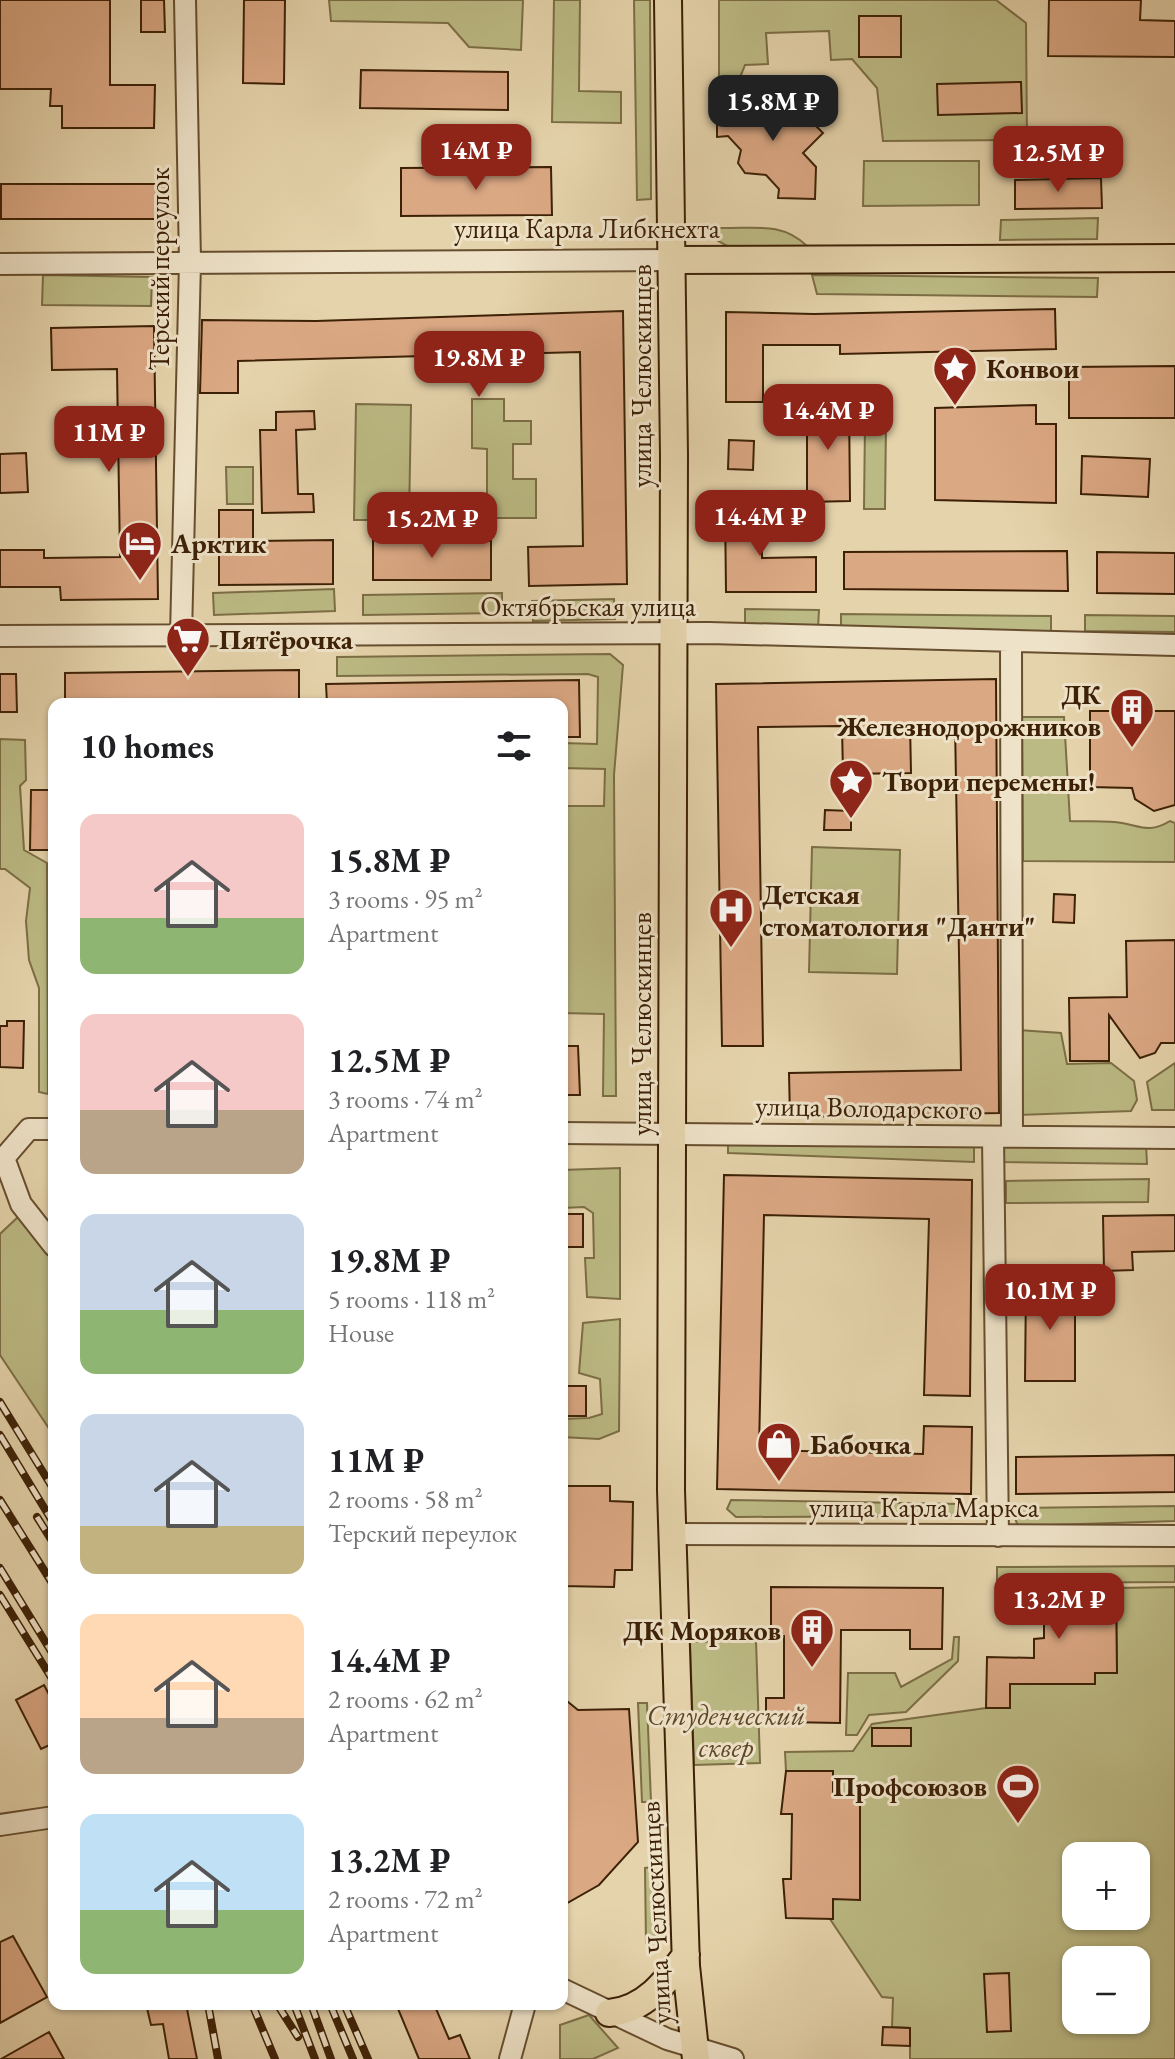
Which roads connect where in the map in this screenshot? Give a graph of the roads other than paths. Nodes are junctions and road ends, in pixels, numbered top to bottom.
1 (185, 0) edge
2 (668, 0) edge
3 (1175, 258) edge
4 (673, 260) junction
5 (190, 262) junction
6 (0, 264) edge
7 (674, 633) junction
8 (181, 635) junction
9 (0, 636) edge
10 (1011, 644) junction
11 (1175, 645) edge
12 (48, 1129) edge
13 (568, 1133) edge
14 (673, 1134) junction
15 (1003, 1136) junction
16 (1175, 1138) edge
17 (48, 1238) edge
18 (673, 1534) junction
19 (998, 1536) junction
20 (1175, 1536) edge
21 (48, 1818) edge
22 (0, 1825) edge
23 (686, 1955) junction
24 (568, 1992) edge
25 (523, 2010) edge
26 (609, 2013) junction
27 (695, 2053) edge
28 (510, 2059) edge
29 (733, 2059) edge

1 - 5 street, Терский переулок
2 - 4 main road, улица Челюскинцев
3 - 4 main road, улица Карла Либкнехта
4 - 5 street, улица Карла Либкнехта
4 - 7 main road, улица Челюскинцев
5 - 6 street, улица Карла Либкнехта
5 - 8 street, Терский переулок
7 - 8 street, Октябрьская улица
7 - 10 street, Октябрьская улица
7 - 14 main road, улица Челюскинцев
8 - 9 street, Октябрьская улица
10 - 11 street, Октябрьская улица
10 - 15 street
12 - 17 street
13 - 14 street, улица Володарского
14 - 15 street, улица Володарского
14 - 18 main road, улица Челюскинцев
15 - 16 street, улица Володарского
15 - 19 street
18 - 19 street, улица Карла Маркса
18 - 23 main road, улица Челюскинцев
19 - 20 street, улица Карла Маркса
21 - 22 street
23 - 26 main road
23 - 27 main road, улица Челюскинцев
24 - 26 street
25 - 28 street
26 - 27 street
27 - 29 street

